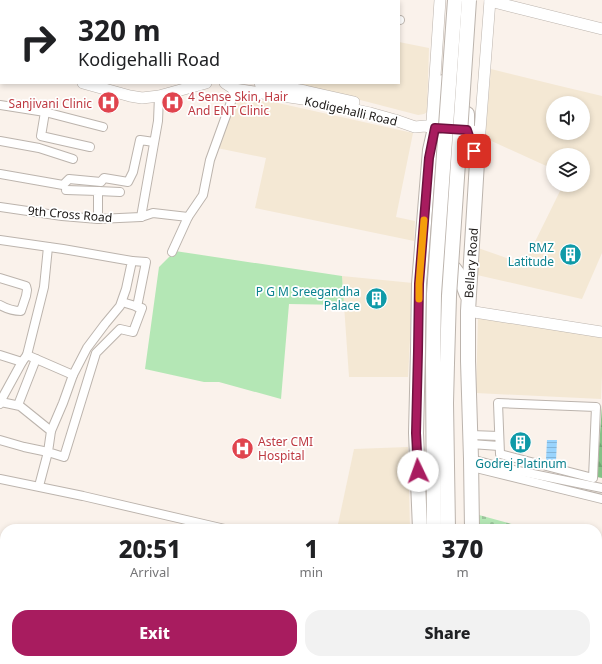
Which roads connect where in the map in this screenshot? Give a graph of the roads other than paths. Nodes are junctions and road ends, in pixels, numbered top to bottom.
1 (440, 0) edge
2 (451, 0) edge
3 (455, 0) edge
4 (469, 0) edge
5 (476, 0) edge
6 (490, 0) edge
7 (602, 29) edge
8 (87, 84) edge
9 (202, 84) edge
10 (266, 84) edge
11 (230, 86) edge
12 (160, 96) junction
13 (0, 105) edge
14 (45, 112) junction
15 (103, 127) dead end
16 (430, 127) junction
17 (473, 131) junction
18 (41, 136) junction
19 (0, 141) edge
20 (154, 142) junction
21 (90, 147) dead end
22 (39, 148) junction
23 (73, 159) dead end
24 (0, 174) edge
25 (66, 190) dead end
26 (98, 191) junction
27 (120, 192) dead end
28 (0, 207) edge
29 (141, 217) junction
30 (188, 217) junction
31 (98, 219) junction
32 (0, 240) edge
33 (48, 247) junction
34 (172, 252) dead end
35 (132, 261) junction
36 (451, 267) junction
37 (420, 275) junction
38 (0, 278) edge
39 (122, 302) junction
40 (468, 305) junction
41 (0, 306) edge
42 (137, 307) junction
43 (602, 332) edge
44 (0, 355) edge
45 (27, 355) junction
46 (36, 359) junction
47 (22, 362) junction
48 (73, 375) junction
49 (0, 403) edge
50 (18, 405) junction
51 (51, 431) junction
52 (499, 436) junction
53 (0, 440) edge
54 (471, 440) junction
55 (499, 446) junction
56 (48, 452) junction
57 (471, 463) junction
58 (0, 479) edge
59 (39, 486) junction
60 (602, 488) edge
61 (602, 498) edge
62 (203, 524) edge
63 (420, 524) edge
64 (434, 524) edge
65 (448, 524) edge
66 (472, 524) edge

1 - 16 main road
2 - 16 highway
3 - 64 highway, bridge
4 - 36 highway, Bellary Road, bridge
5 - 17 highway, Bellary Road
6 - 7 main road
6 - 17 main road
8 - 12 main road
9 - 12 main road
10 - 16 main road
11 - 16 main road, Kodigehalli Road
11 - 30 street
12 - 20 street
13 - 14 street
14 - 15 street
14 - 18 street
16 - 17 main road, Kodigehalli Road
16 - 37 highway
17 - 40 highway, Bellary Road
18 - 21 street
18 - 22 street
19 - 22 street
20 - 24 street
20 - 29 street
22 - 23 street
25 - 26 street
26 - 27 street
26 - 31 street
28 - 31 street, 9th Cross Road
29 - 30 street, 9th Cross Road
29 - 31 street, 9th Cross Road
30 - 34 street
32 - 33 street
33 - 35 street
33 - 45 street
35 - 39 street
35 - 42 street
36 - 37 highway
36 - 40 highway
36 - 65 highway, Bellary Road, bridge
37 - 63 highway
38 - 41 street
39 - 42 street
39 - 48 street
40 - 43 main road
40 - 54 highway, Bellary Road
42 - 56 street
44 - 47 street
45 - 46 street
45 - 47 street
46 - 48 street
46 - 50 street
47 - 49 street
48 - 51 street
49 - 50 street
50 - 51 street
51 - 56 street
52 - 54 street
52 - 55 street
52 - 55 street
53 - 56 street
54 - 55 street
54 - 57 highway, Bellary Road
56 - 59 street
57 - 60 street
57 - 61 street
57 - 66 highway, Bellary Road
58 - 59 street
59 - 62 street

